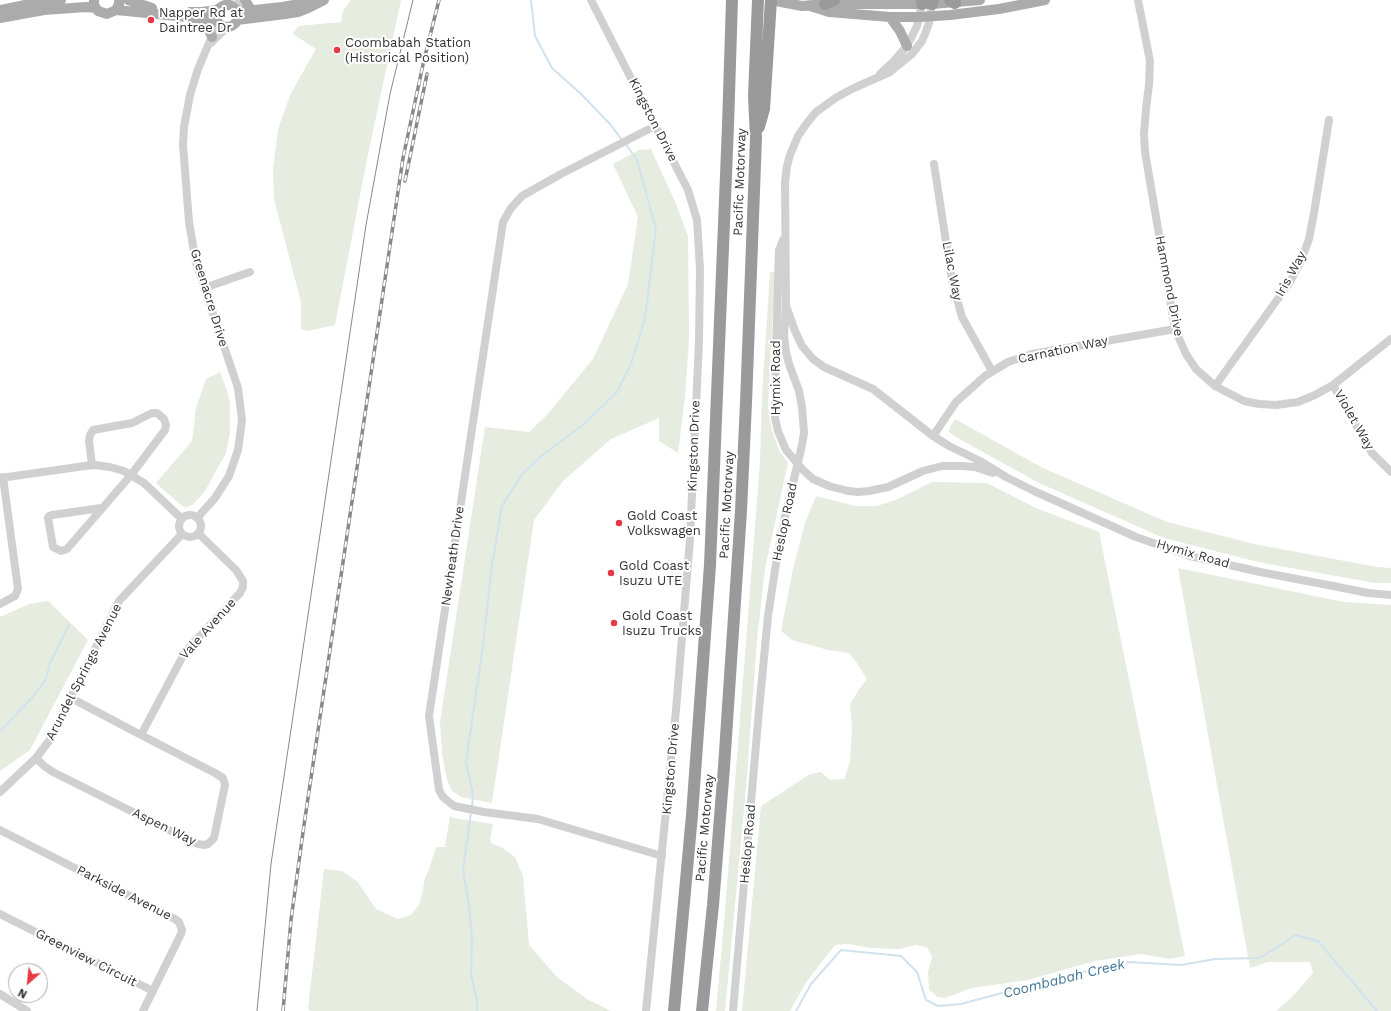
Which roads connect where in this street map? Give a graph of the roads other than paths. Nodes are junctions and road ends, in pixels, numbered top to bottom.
1 (61, 0) edge
2 (119, 0) edge
3 (128, 0) edge
4 (245, 0) edge
5 (308, 0) edge
6 (324, 0) edge
7 (591, 0) edge
8 (732, 0) edge
9 (758, 0) edge
10 (771, 0) edge
11 (980, 0) edge
12 (1045, 0) edge
13 (1138, 0) edge
14 (952, 1) edge
15 (829, 2) edge
16 (927, 2) edge
17 (95, 4) edge
18 (6, 6) edge
19 (806, 6) junction
20 (116, 10) junction
21 (252, 10) junction
22 (228, 11) edge
23 (930, 16) junction
24 (890, 17) junction
25 (920, 17) junction
26 (0, 18) edge
27 (201, 19) junction
28 (228, 26) joint
29 (210, 41) junction
30 (907, 46) junction
31 (875, 78) junction
32 (1329, 120) dead end
33 (655, 126) junction
34 (756, 138) junction
35 (934, 164) dead end
36 (785, 233) junction
37 (250, 272) dead end
38 (204, 288) junction
39 (786, 304) junction
40 (1175, 329) junction
41 (1391, 339) edge
42 (992, 371) junction
43 (1333, 385) junction
44 (1215, 386) junction
45 (933, 436) junction
46 (92, 465) junction
47 (1391, 472) edge
48 (131, 475) junction
49 (1006, 477) junction
50 (2, 478) edge
51 (101, 508) junction
52 (198, 518) junction
53 (182, 519) junction
54 (198, 533) junction
55 (182, 534) junction
56 (1391, 595) edge
57 (0, 604) edge
58 (72, 698) junction
59 (141, 735) junction
60 (36, 758) junction
61 (0, 792) edge
62 (0, 830) edge
63 (662, 856) junction
64 (0, 915) edge
65 (153, 991) junction
66 (0, 994) edge
67 (27, 1011) edge
68 (143, 1011) edge
69 (646, 1011) edge
70 (674, 1011) edge
71 (702, 1011) edge
72 (733, 1011) edge

1 - 18 main road
2 - 20 main road
3 - 22 main road
4 - 21 main road
5 - 21 main road
6 - 22 main road
7 - 33 street, Kingston Drive
8 - 70 highway, Pacific Motorway
9 - 34 highway, Pacific Motorway
10 - 19 main road
10 - 34 highway
11 - 14 main road
12 - 23 main road
13 - 40 street, Hammond Drive
14 - 16 main road
15 - 16 main road
15 - 19 main road
16 - 23 street, Heslop Road
16 - 25 street, Heslop Road
17 - 20 main road
17 - 26 main road
19 - 24 main road
20 - 27 main road
21 - 22 main road
22 - 27 main road
22 - 28 main road
22 - 29 street, Greenacre Drive
23 - 25 main road
23 - 31 street, Heslop Road
24 - 25 main road
24 - 30 main road
25 - 30 street, Heslop Road
27 - 29 main road
28 - 29 street
29 - 38 street, Greenacre Drive
30 - 31 street, Heslop Road
31 - 36 street, Heslop Road
32 - 44 street, Iris Way
33 - 63 street, Kingston Drive
33 - 63 street, Newheath Drive
34 - 71 highway, Pacific Motorway
35 - 42 street, Lilac Way
36 - 39 street, Heslop Road
36 - 49 street, Hymix Road
37 - 38 street
38 - 52 street, Greenacre Drive
39 - 45 street, Hymix Road
39 - 72 street, Heslop Road
40 - 42 street, Carnation Way
40 - 44 street, Hammond Drive
41 - 43 street, Hammond Drive
42 - 45 street, Carnation Way
43 - 44 street, Hammond Drive
43 - 47 street, Violet Way
45 - 49 street, Hymix Road
46 - 48 street
46 - 48 street
46 - 50 street
48 - 51 street
48 - 53 street
49 - 56 street, Hymix Road
50 - 57 street
51 - 51 street
52 - 53 street
52 - 54 street
53 - 55 street
54 - 55 street
54 - 59 street, Vale Avenue
55 - 58 street, Arundel Springs Avenue
58 - 59 street, Aspen Way
58 - 60 street, Arundel Springs Avenue
59 - 60 street, Aspen Way
60 - 61 street, Arundel Springs Avenue
62 - 65 street, Parkside Avenue
63 - 69 street, Kingston Drive
64 - 65 street, Greenview Circuit
65 - 68 street, Greenview Circuit
66 - 67 street

